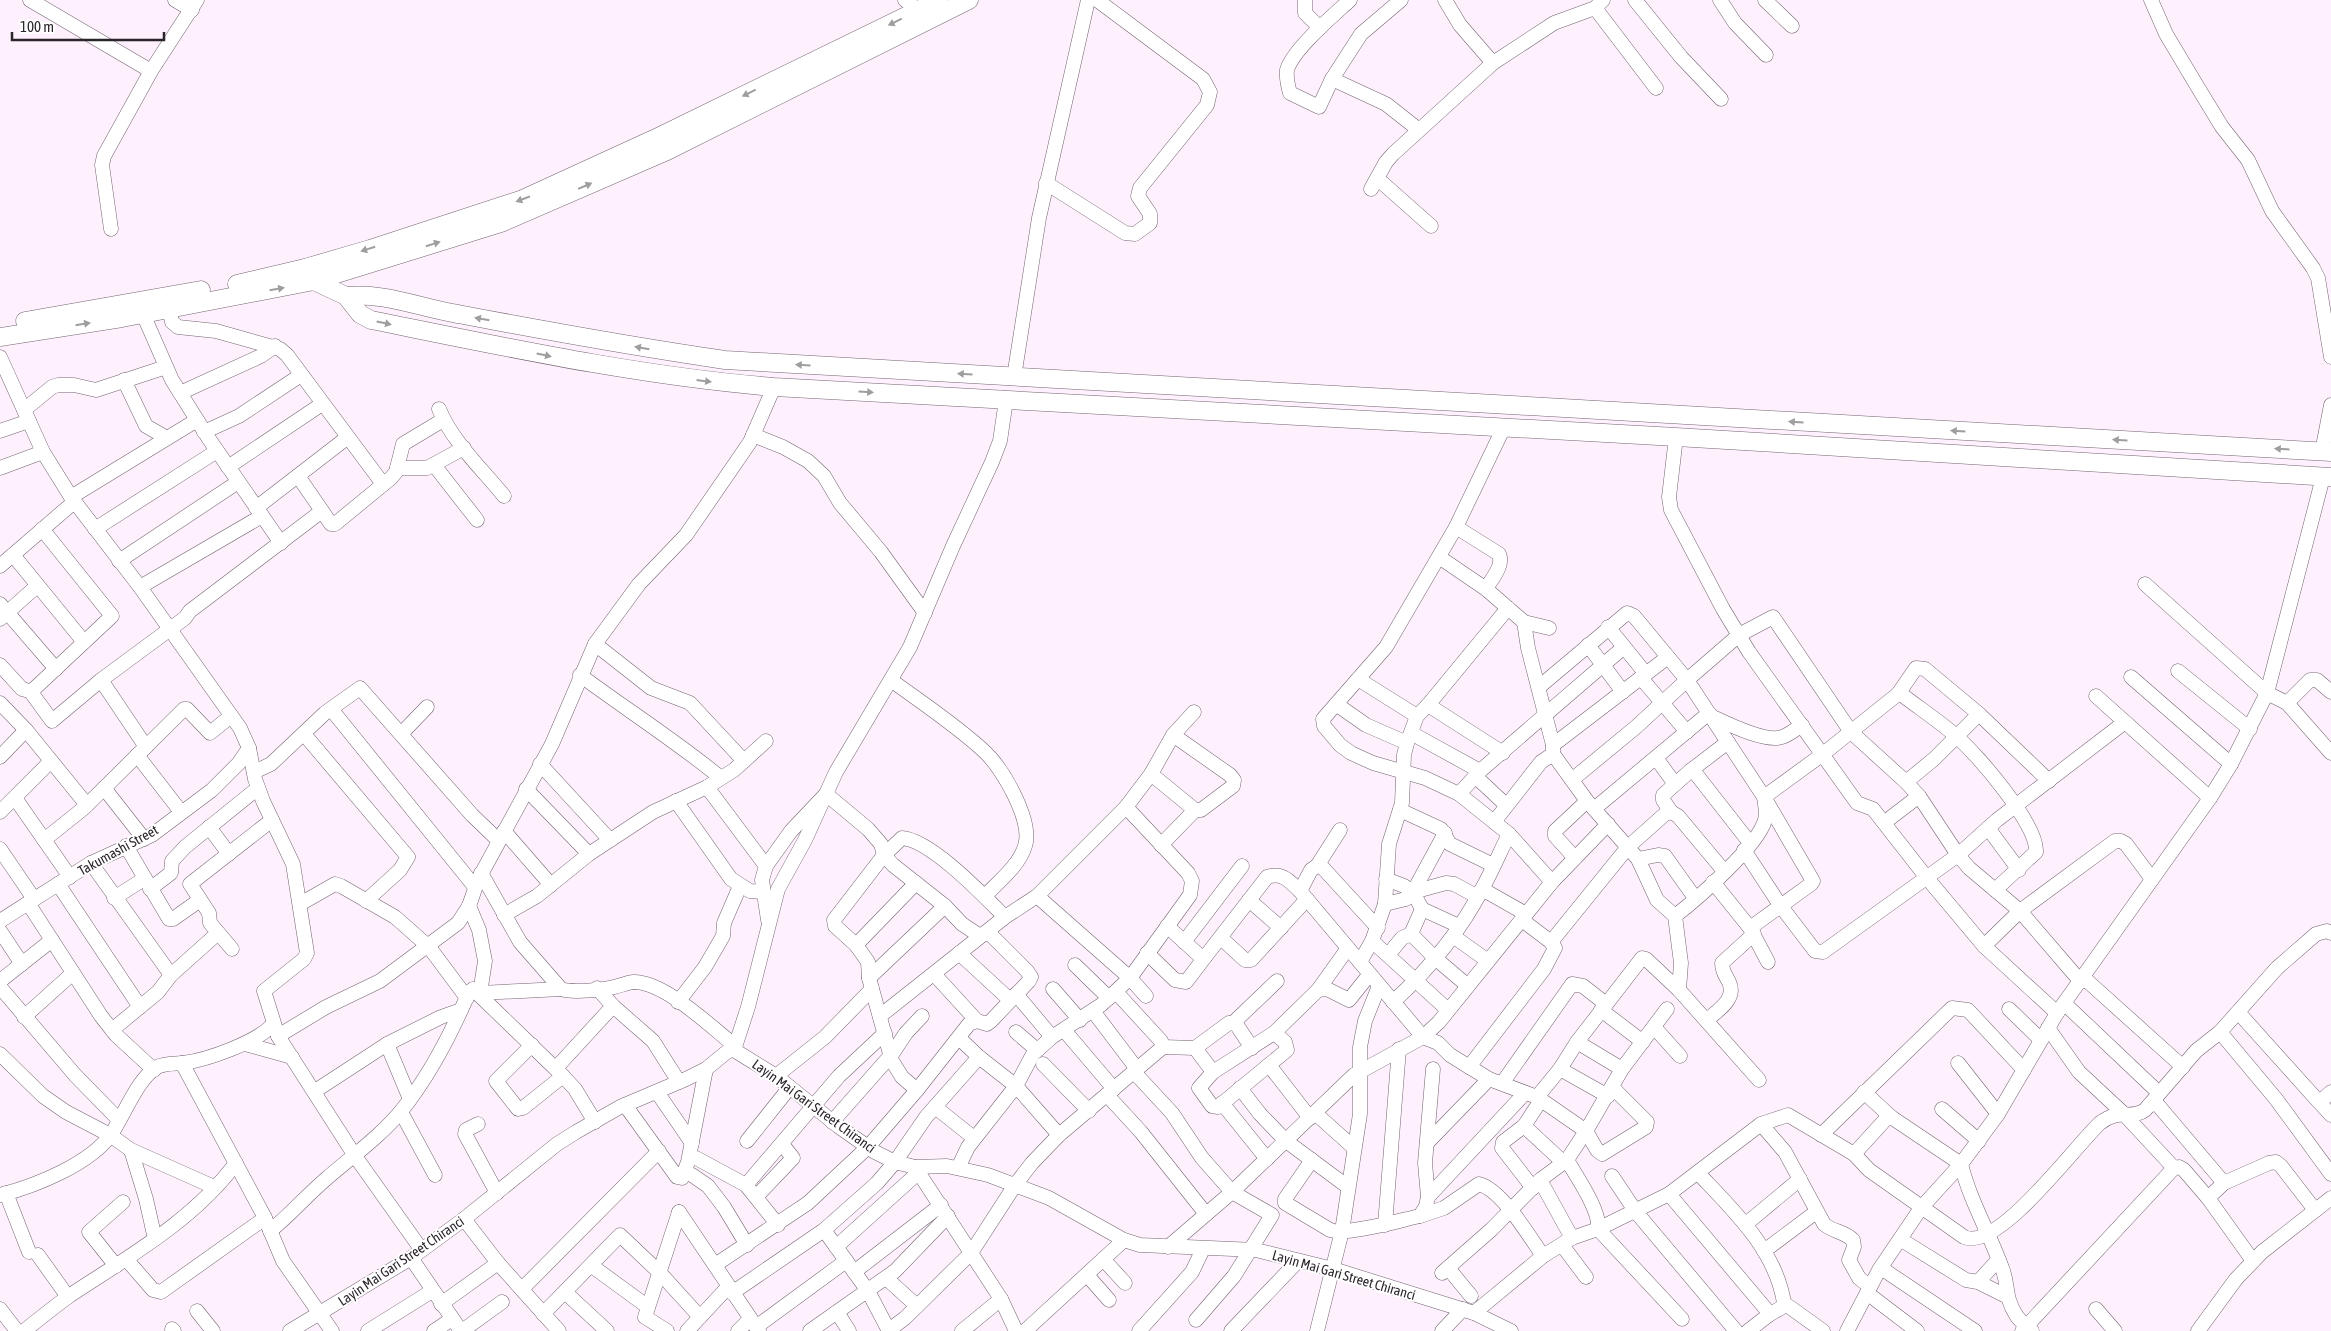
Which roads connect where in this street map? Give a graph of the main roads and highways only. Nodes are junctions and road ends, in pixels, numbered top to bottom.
1 (938, 0) edge
2 (969, 0) edge
3 (912, 5) edge
4 (309, 275) junction
5 (346, 296) junction
6 (121, 311) junction
7 (0, 325) edge
8 (0, 337) edge
9 (1596, 410) junction
10 (1595, 434) junction
11 (2327, 452) edge
12 (2327, 477) edge

1 - 3 main road
4 -> 2 main road
3 -> 4 main road
4 - 5 main road
4 - 6 main road
6 -> 4 main road
9 -> 5 main road
5 -> 10 main road
6 - 7 main road
8 -> 6 main road
9 - 10 main road
11 -> 9 main road
10 - 12 main road

